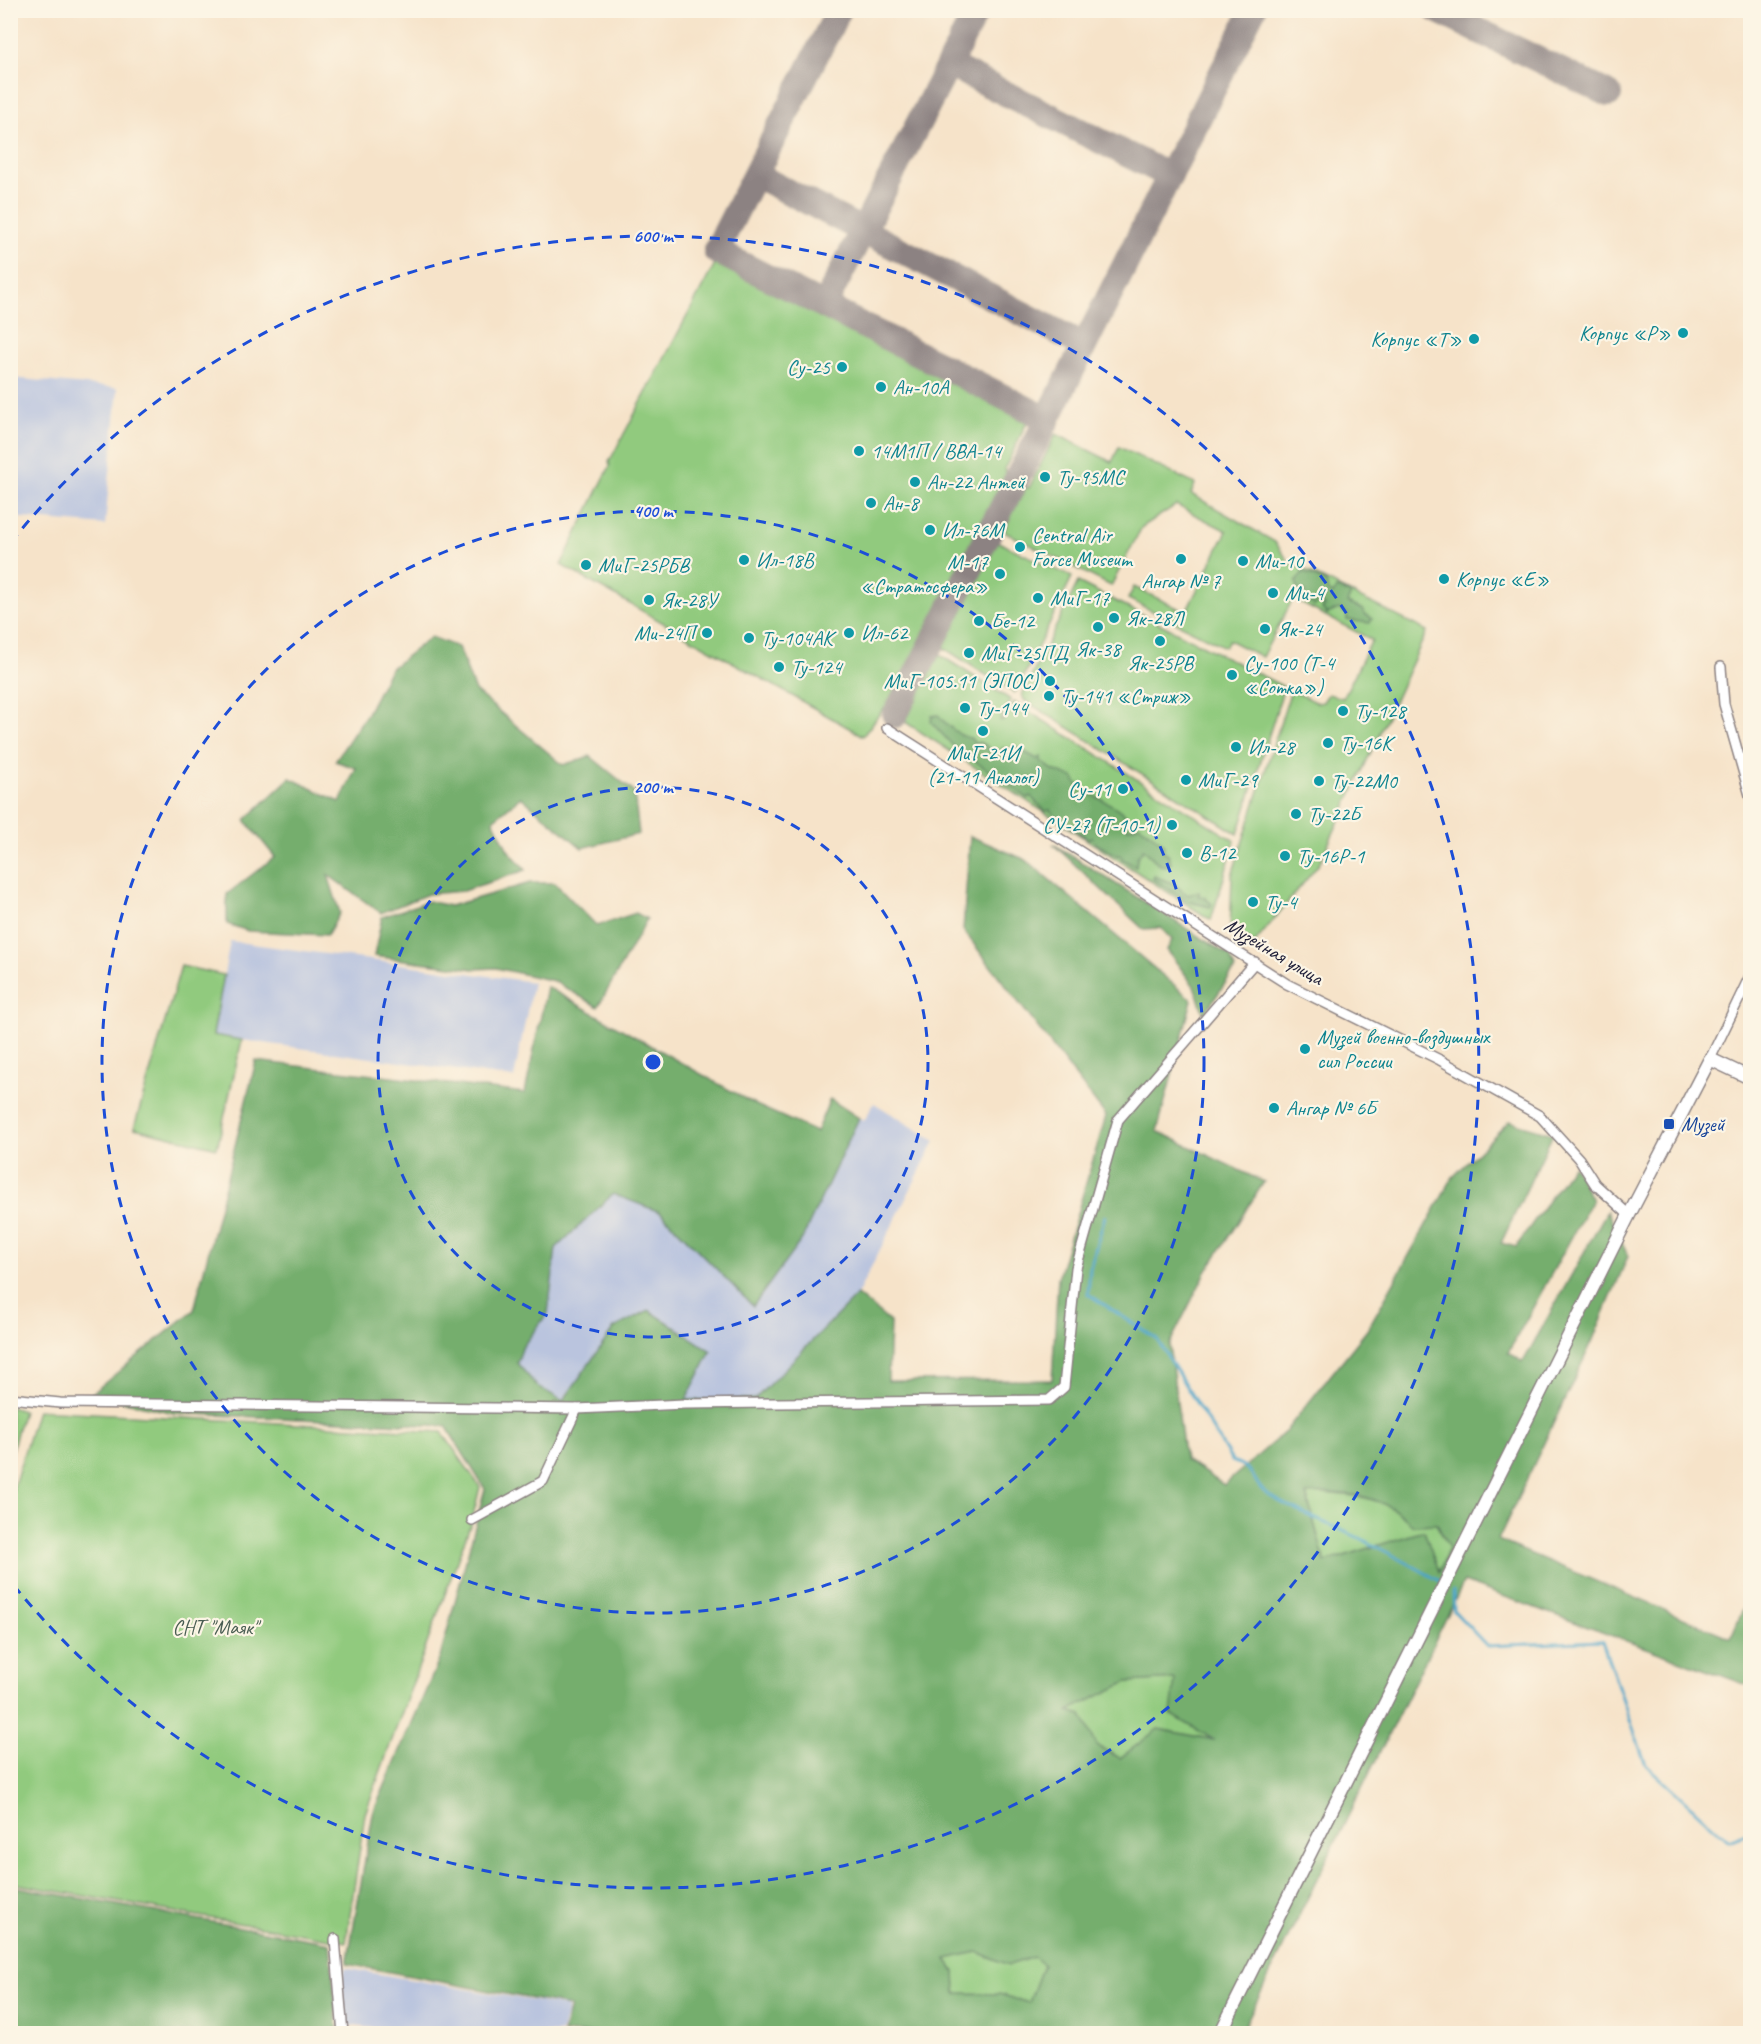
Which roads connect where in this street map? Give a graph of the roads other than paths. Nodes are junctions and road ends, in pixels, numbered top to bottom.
1 (1721, 667) dead end
2 (887, 728) dead end
3 (1750, 795) edge
4 (1255, 962) junction
5 (1750, 976) edge
6 (1710, 1059) junction
7 (1750, 1078) edge
8 (1629, 1215) junction
9 (10, 1398) edge
10 (577, 1409) junction
11 (472, 1520) dead end
12 (335, 1940) dead end
13 (343, 2034) edge
14 (1220, 2034) edge

1 - 3 street
2 - 4 street, Музейная улица
4 - 8 street, Музейная улица
4 - 10 street
5 - 6 street
6 - 7 street
6 - 8 street
8 - 14 street
9 - 10 street
10 - 11 street
12 - 13 street

